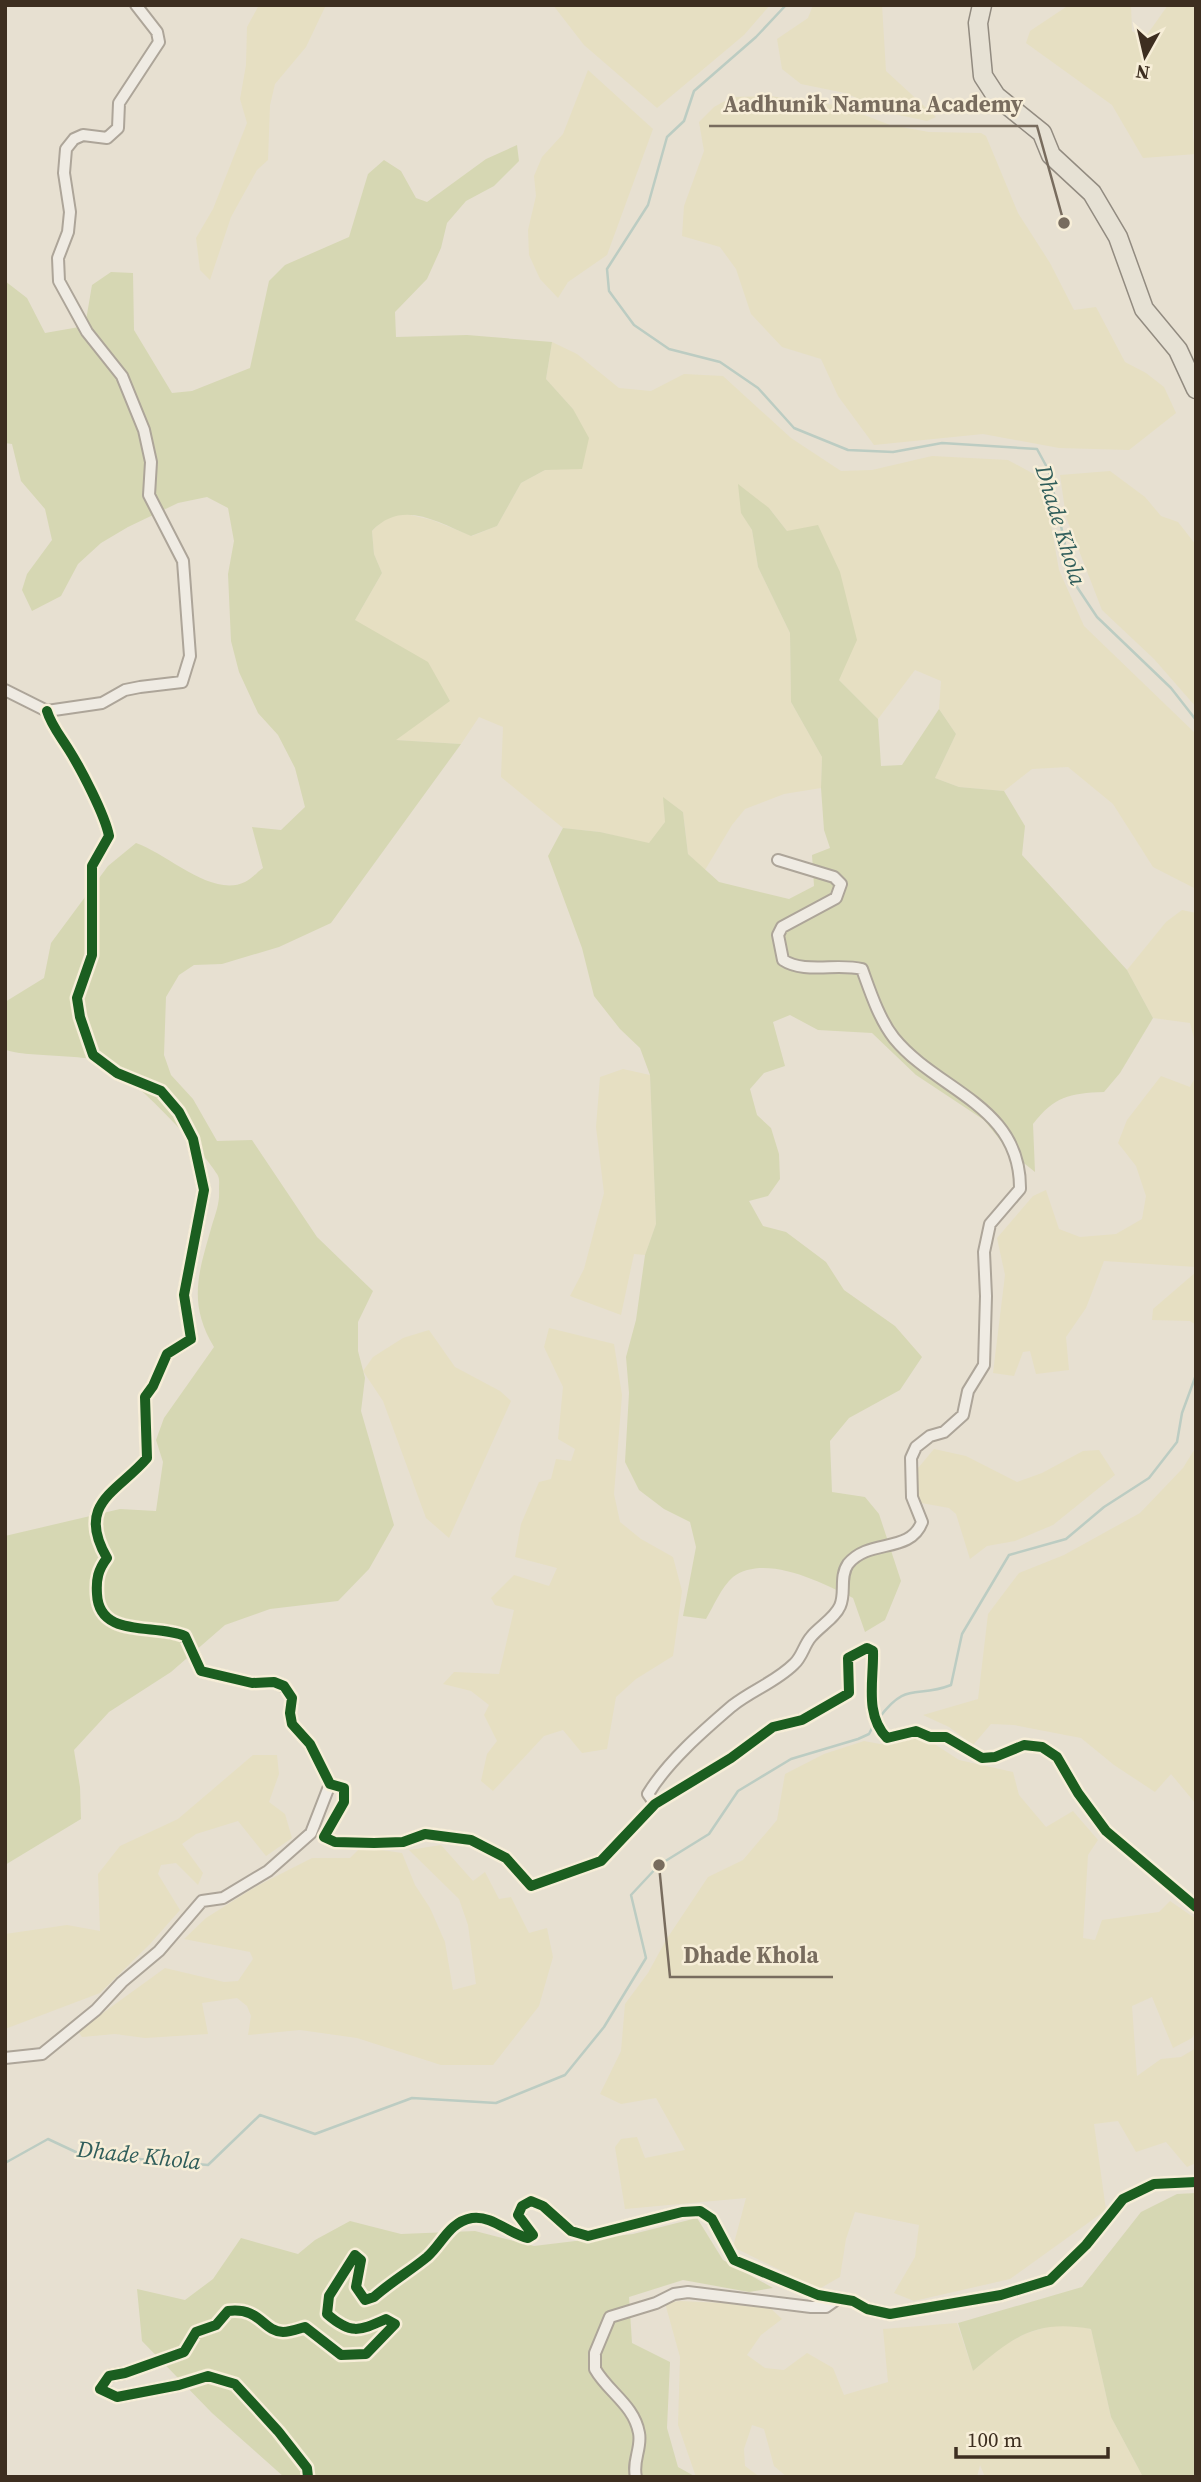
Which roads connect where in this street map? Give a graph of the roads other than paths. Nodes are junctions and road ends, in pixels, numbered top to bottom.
1 (136, 5) edge
2 (982, 5) edge
3 (1196, 389) edge
4 (5, 690) edge
5 (47, 711) junction
6 (778, 859) dead end
7 (330, 1784) junction
8 (655, 1804) junction
9 (1196, 1907) edge
10 (5, 2058) edge
11 (1196, 2182) edge
12 (836, 2300) junction
13 (308, 2477) edge
14 (636, 2477) edge

1 - 5 street
2 - 3 main road
4 - 5 street
5 - 7 street
6 - 8 street
7 - 8 street
7 - 10 street
8 - 9 street
11 - 12 street
12 - 13 street
12 - 14 street

